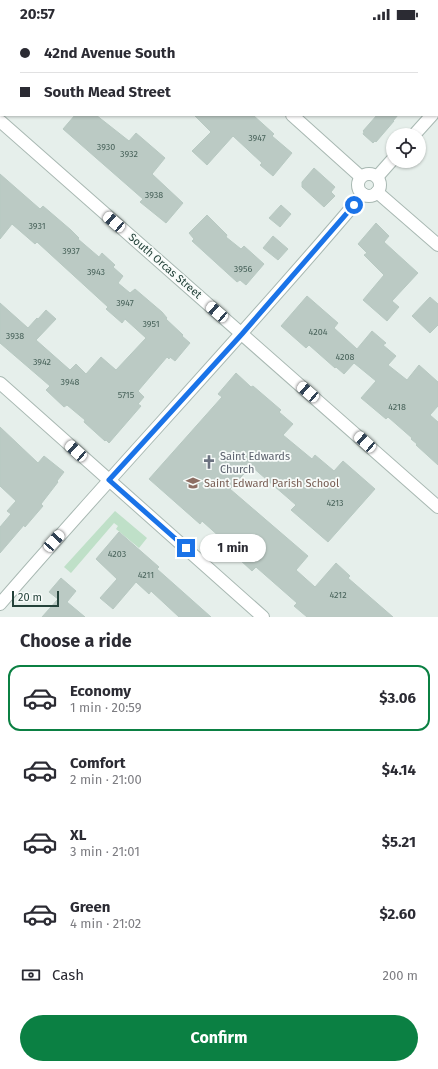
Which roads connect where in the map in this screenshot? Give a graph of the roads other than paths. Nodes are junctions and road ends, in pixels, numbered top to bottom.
1 (293, 116) edge
2 (431, 116) edge
3 (0, 121) edge
4 (420, 128) edge
5 (386, 167) edge
6 (361, 176) junction
7 (377, 177) junction
8 (377, 192) junction
9 (362, 194) junction
10 (438, 245) edge
11 (242, 334) junction
12 (0, 383) edge
13 (109, 480) junction
14 (438, 507) edge
15 (0, 604) edge
16 (263, 617) edge

1 - 6 street
2 - 4 street
3 - 11 street, South Orcas Street
5 - 7 street
6 - 7 street
6 - 9 street
7 - 8 street
8 - 9 street
8 - 10 street
9 - 11 street
11 - 13 street
11 - 14 street, South Orcas Street
12 - 13 street
13 - 15 street
13 - 16 street

